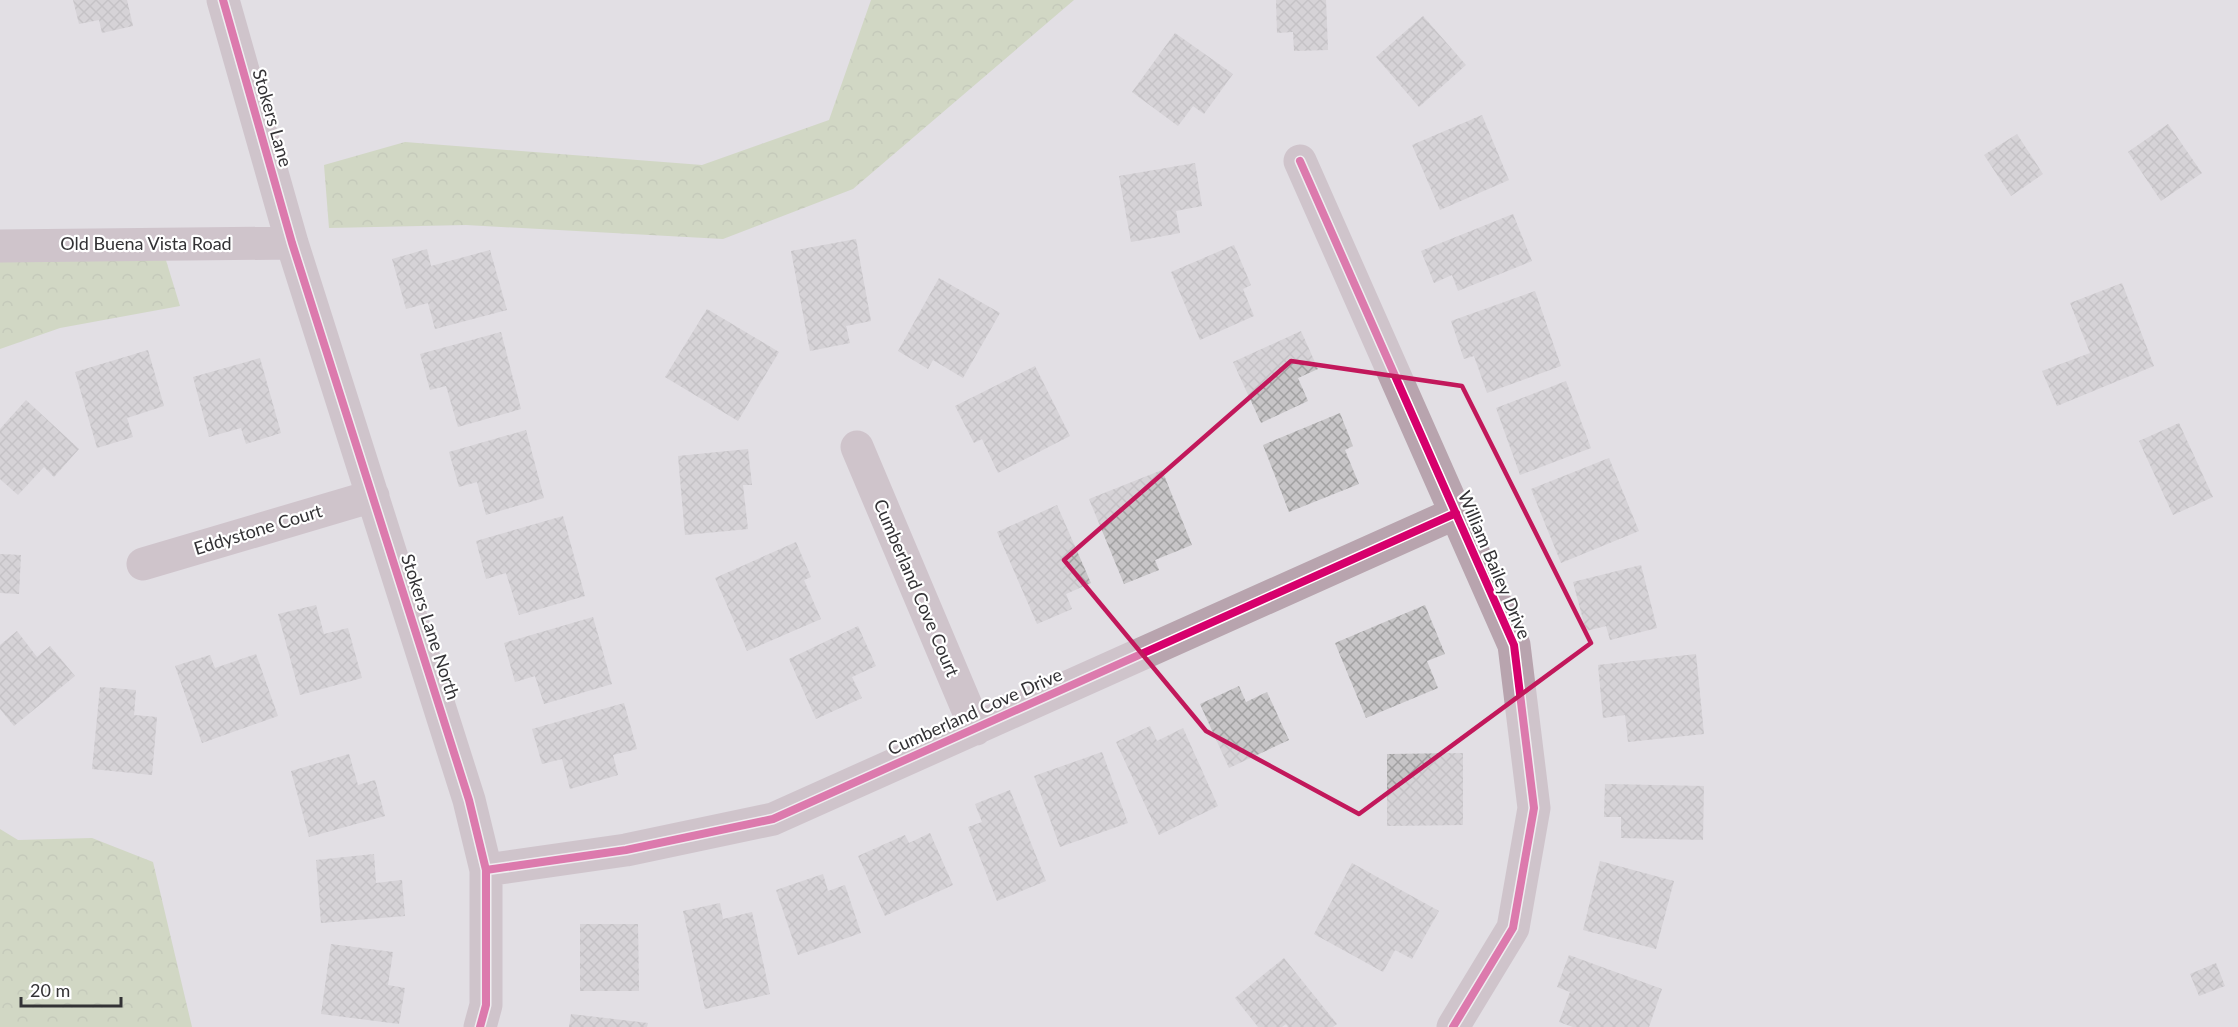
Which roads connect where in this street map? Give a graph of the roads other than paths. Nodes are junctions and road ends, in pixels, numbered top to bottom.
1 (223, 0) edge
2 (1300, 161) dead end
3 (292, 243) junction
4 (0, 246) edge
5 (856, 447) dead end
6 (372, 496) junction
7 (1456, 513) junction
8 (142, 564) dead end
9 (976, 729) junction
10 (486, 870) junction
11 (480, 1027) edge
12 (1453, 1027) edge

1 - 3 street, Stokers Lane
2 - 7 street, William Bailey Drive
3 - 4 street, Old Buena Vista Road
3 - 6 street, Stokers Lane North
5 - 9 street, Cumberland Cove Court
6 - 8 street, Eddystone Court
6 - 10 street, Stokers Lane North
7 - 9 street, Cumberland Cove Drive
7 - 12 street, William Bailey Drive
9 - 10 street, Cumberland Cove Drive
10 - 11 street, Stokers Lane North

